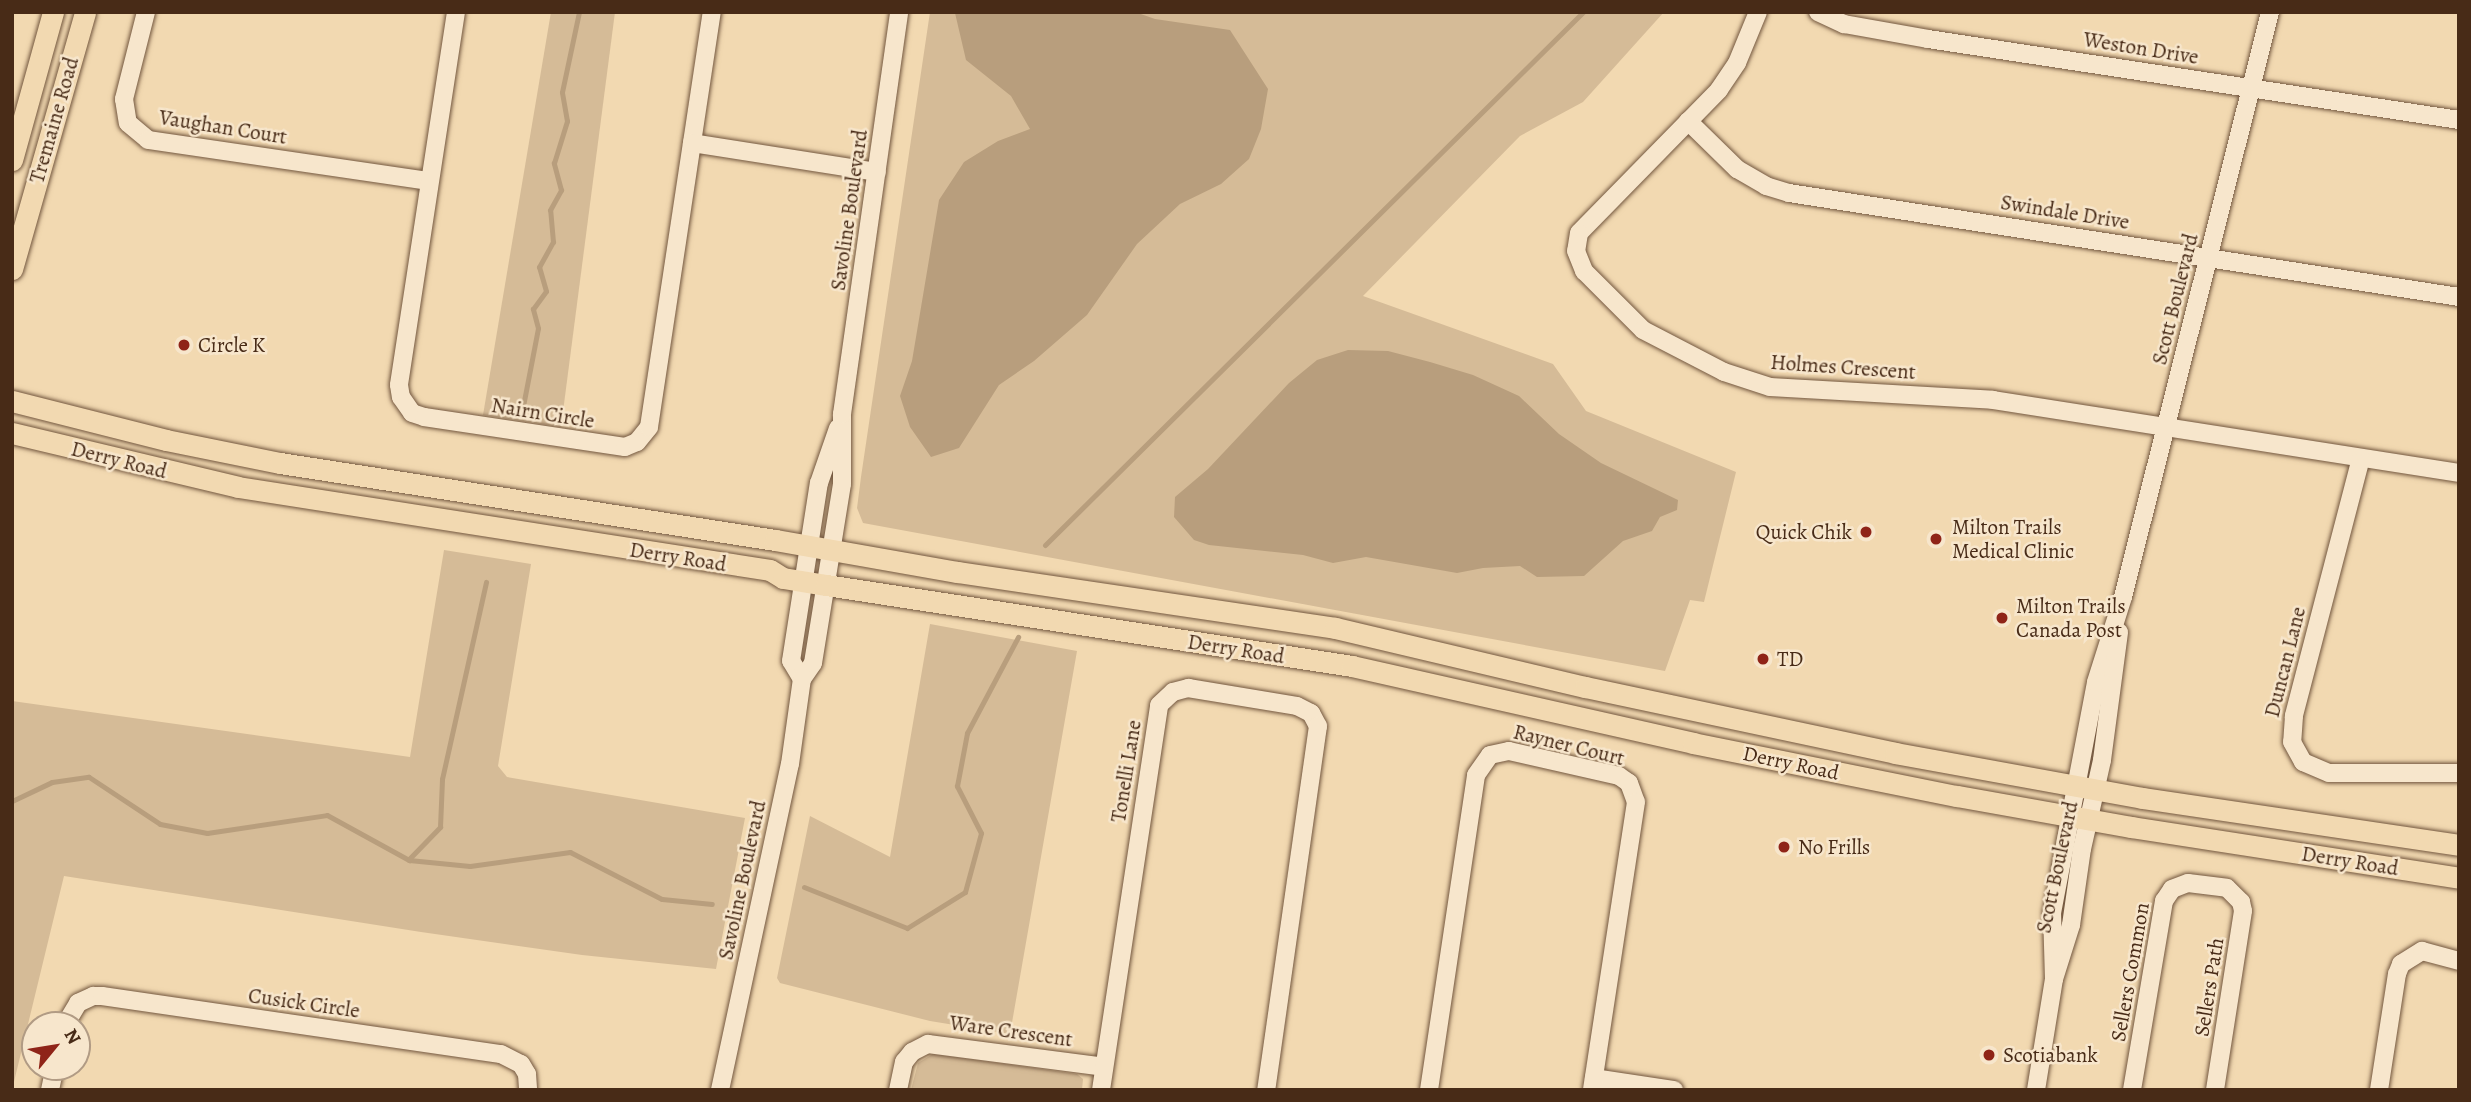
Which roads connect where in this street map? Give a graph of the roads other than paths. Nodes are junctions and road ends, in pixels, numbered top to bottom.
1 (53, 12) edge
2 (85, 12) edge
3 (146, 12) edge
4 (456, 12) edge
5 (712, 12) edge
6 (899, 12) edge
7 (1758, 12) edge
8 (1818, 12) edge
9 (2270, 12) edge
10 (2251, 87) junction
11 (2459, 120) edge
12 (1688, 121) junction
13 (692, 143) junction
14 (12, 160) edge
15 (877, 172) junction
16 (429, 181) junction
17 (2209, 258) junction
18 (12, 269) edge
19 (2459, 297) edge
20 (12, 401) edge
21 (842, 414) junction
22 (2166, 428) junction
23 (12, 433) edge
24 (2361, 458) junction
25 (2459, 473) edge
26 (809, 547) junction
27 (831, 551) junction
28 (804, 581) junction
29 (826, 585) junction
30 (802, 679) junction
31 (2458, 771) edge
32 (2086, 788) junction
33 (2079, 818) junction
34 (2459, 845) edge
35 (2459, 878) edge
36 (2234, 894) joint
37 (2459, 961) edge
38 (73, 1011) edge
39 (1104, 1067) junction
40 (1593, 1084) edge
41 (528, 1090) edge
42 (720, 1090) edge
43 (898, 1090) edge
44 (1101, 1090) edge
45 (1266, 1090) edge
46 (1429, 1090) edge
47 (1674, 1090) edge
48 (2036, 1090) edge
49 (2132, 1090) edge
50 (2215, 1090) edge
51 (2379, 1090) edge

1 - 14 main road, Tremaine Road
2 - 18 main road, Tremaine Road
3 - 16 street, Vaughan Court
4 - 16 street, Nairn Circle
5 - 13 street, Nairn Circle
6 - 15 street, Savoline Boulevard
7 - 12 street, Holmes Crescent
8 - 10 street, Weston Drive
9 - 10 street, Scott Boulevard
10 - 11 street, Weston Drive
10 - 17 street, Scott Boulevard
12 - 17 street, Swindale Drive
12 - 22 street, Holmes Crescent
13 - 15 street
13 - 16 street, Nairn Circle
15 - 21 street, Savoline Boulevard
17 - 19 street, Swindale Drive
17 - 22 street, Scott Boulevard
20 - 26 main road, Derry Road
21 - 26 street, Savoline Boulevard
21 - 27 street, Savoline Boulevard
22 - 24 street, Holmes Crescent
22 - 32 street, Scott Boulevard
23 - 28 main road, Derry Road
24 - 25 street, Holmes Crescent
24 - 31 street, Duncan Lane
26 - 27 main road, Derry Road
26 - 28 street, Savoline Boulevard
27 - 29 street, Savoline Boulevard
27 - 32 main road, Derry Road
28 - 29 main road, Derry Road
28 - 30 street, Savoline Boulevard
29 - 30 street, Savoline Boulevard
29 - 33 main road, Derry Road
30 - 42 street, Savoline Boulevard
32 - 33 street, Scott Boulevard
32 - 34 main road, Derry Road
33 - 35 main road, Derry Road
33 - 48 street, Scott Boulevard
36 - 49 street, Sellers Common
36 - 50 street, Sellers Path
37 - 51 street
38 - 41 street, Cusick Circle
39 - 43 street, Ware Crescent
39 - 44 street, Tonelli Lane
39 - 45 street, Tonelli Lane
40 - 46 street, Rayner Court
40 - 47 street

